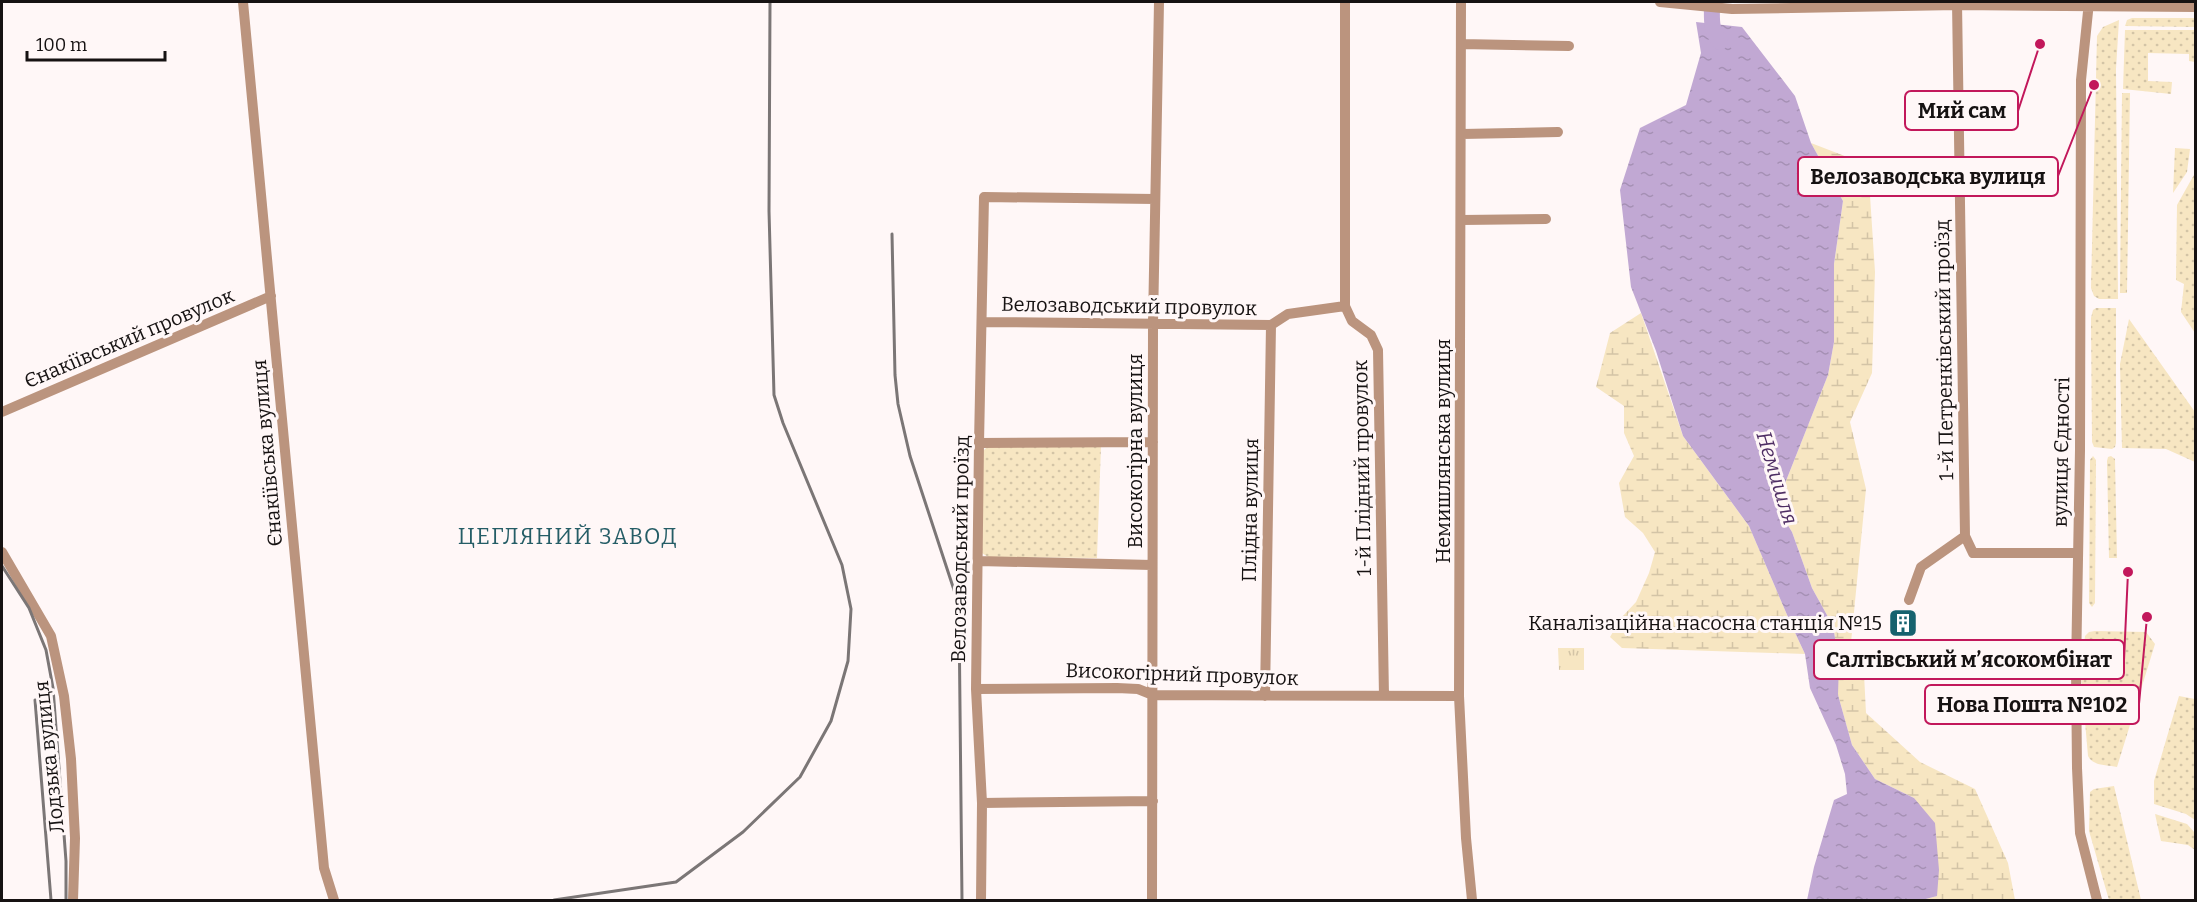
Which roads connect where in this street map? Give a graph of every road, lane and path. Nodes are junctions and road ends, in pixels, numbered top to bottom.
1 (243, 2) edge
2 (1159, 2) edge
3 (1345, 2) edge
4 (1461, 2) edge
5 (1660, 2) edge
6 (1957, 3) edge
7 (1852, 4) edge
8 (2089, 4) edge
9 (2196, 7) edge
10 (1461, 44) junction
11 (1569, 46) dead end
12 (1558, 132) dead end
13 (1462, 134) junction
14 (1155, 200) junction
15 (1546, 219) dead end
16 (1462, 220) junction
17 (271, 296) junction
18 (1345, 306) junction
19 (982, 322) junction
20 (1153, 324) junction
21 (1271, 326) junction
22 (2, 412) edge
23 (1153, 442) junction
24 (979, 443) junction
25 (1965, 536) junction
26 (2, 552) edge
27 (2078, 553) junction
28 (979, 561) junction
29 (1152, 565) junction
30 (1909, 600) dead end
31 (976, 689) junction
32 (1153, 695) junction
33 (1265, 696) junction
34 (1384, 696) junction
35 (1459, 696) junction
36 (1153, 801) junction
37 (982, 803) junction
38 (73, 900) edge
39 (334, 900) edge
40 (981, 900) edge
41 (1152, 900) edge
42 (1472, 900) edge
43 (2097, 900) edge

1 - 17 street, Єнакіївська вулиця
2 - 14 street, Високогірна вулиця
3 - 18 street
4 - 10 street, Немишлянська вулиця
5 - 7 street
6 - 7 street
6 - 8 street
6 - 25 street, 1-й Петренківський проїзд
8 - 9 street
8 - 27 street, вулиця Єдності
10 - 11 street
10 - 13 street, Немишлянська вулиця
12 - 13 street
13 - 16 street, Немишлянська вулиця
14 - 19 street, Велозаводський проїзд
14 - 20 street, Високогірна вулиця
15 - 16 street
16 - 35 street, Немишлянська вулиця
17 - 22 street, Єнакіївський провулок
17 - 39 street, Єнакіївська вулиця
18 - 21 street, Велозаводський провулок
18 - 34 street, 1-й Плідний провулок
19 - 20 street, Велозаводський провулок
19 - 24 street, Велозаводський проїзд
20 - 21 street, Велозаводський провулок
20 - 23 street, Високогірна вулиця
21 - 33 street, Плідна вулиця
23 - 24 street
23 - 29 street, Високогірна вулиця
24 - 28 street, Велозаводський проїзд
25 - 27 street
25 - 30 street
26 - 38 street, Лодзька вулиця
27 - 43 street, вулиця Єдності
28 - 29 street
28 - 31 street, Велозаводський проїзд
29 - 32 street, Високогірна вулиця
31 - 32 street, Високогірний провулок
31 - 37 street, Велозаводський проїзд
32 - 33 street, Високогірний провулок
32 - 36 street, Високогірна вулиця
33 - 34 street, Високогірний провулок
34 - 35 street, Високогірний провулок
35 - 42 street, Немишлянська вулиця
36 - 37 street
36 - 41 street, Високогірна вулиця
37 - 40 street, Велозаводський проїзд

